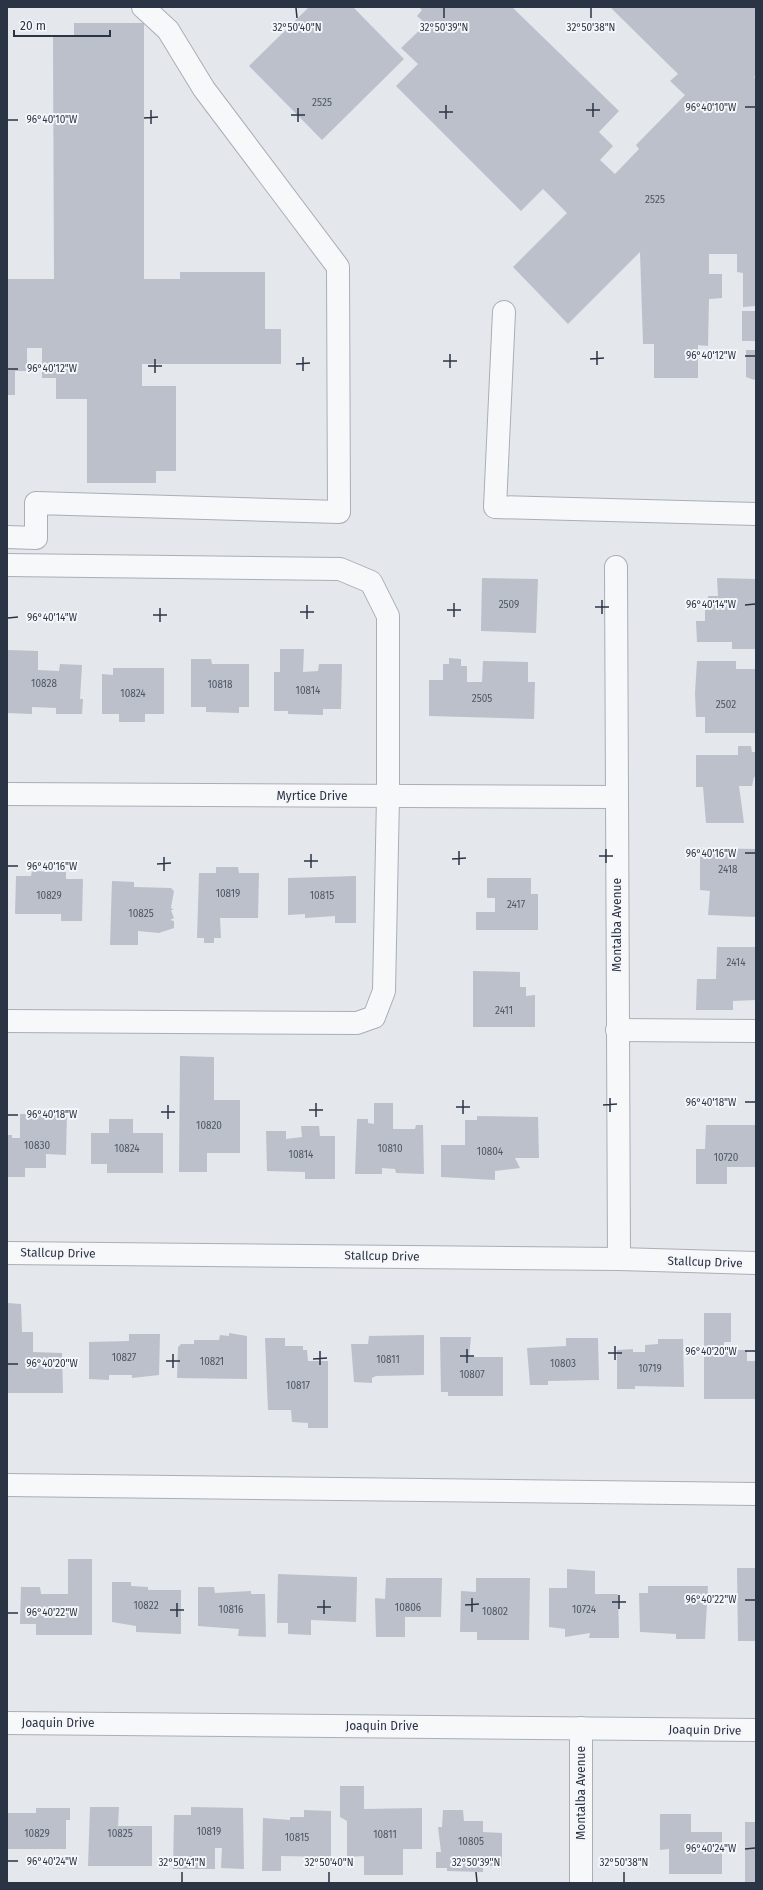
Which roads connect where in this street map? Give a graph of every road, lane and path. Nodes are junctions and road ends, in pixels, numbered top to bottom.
1 (143, 7) edge
2 (504, 312) dead end
3 (756, 514) edge
4 (7, 537) edge
5 (7, 565) edge
6 (616, 567) dead end
7 (7, 794) edge
8 (388, 797) junction
9 (616, 797) junction
10 (7, 1021) edge
11 (617, 1030) junction
12 (756, 1031) edge
13 (7, 1253) edge
14 (619, 1259) junction
15 (756, 1263) edge
16 (7, 1485) edge
17 (756, 1494) edge
18 (7, 1723) edge
19 (581, 1728) junction
20 (756, 1730) edge
21 (581, 1883) edge

1 - 4 street
2 - 3 street
5 - 8 street
6 - 9 street, Montalba Avenue
7 - 8 street, Myrtice Drive
8 - 9 street, Myrtice Drive
8 - 10 street
9 - 11 street, Montalba Avenue
11 - 12 street
11 - 14 street, Montalba Avenue
13 - 14 street, Stallcup Drive
14 - 15 street, Stallcup Drive
16 - 17 street
18 - 19 street, Joaquin Drive
19 - 20 street, Joaquin Drive
19 - 21 street, Montalba Avenue

